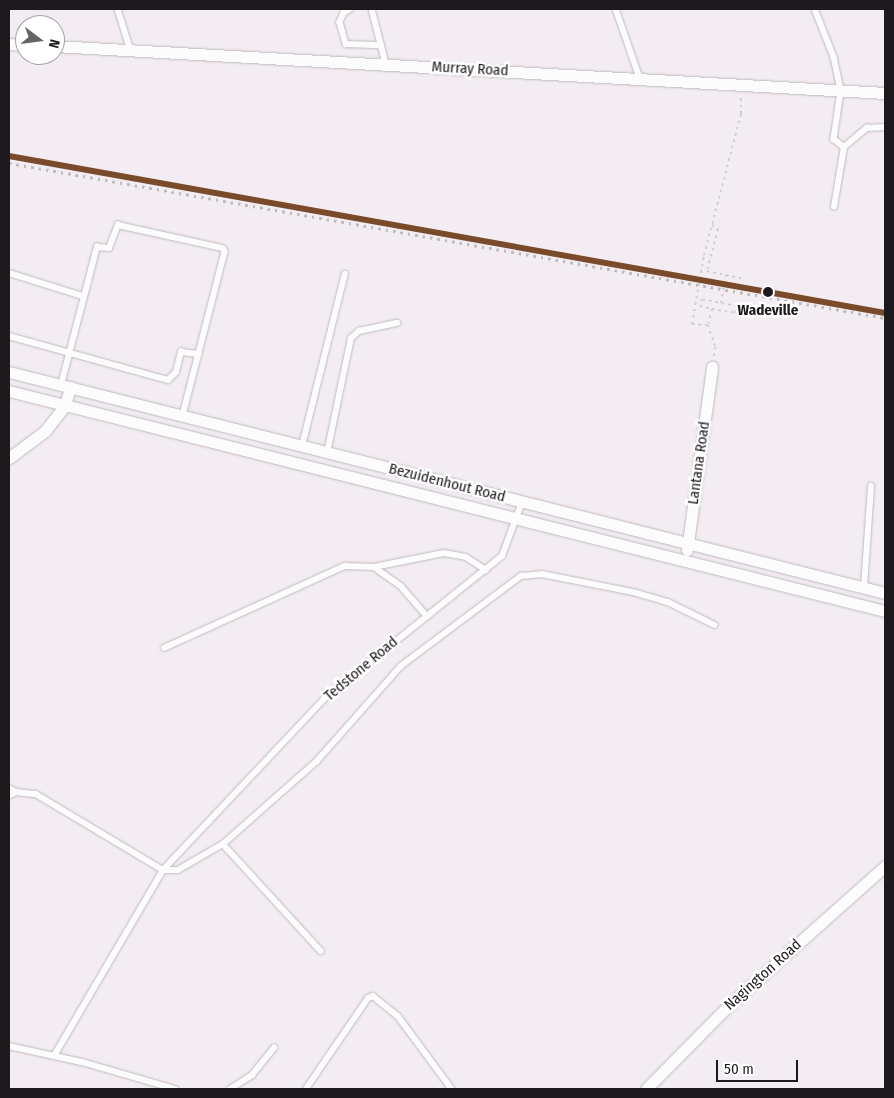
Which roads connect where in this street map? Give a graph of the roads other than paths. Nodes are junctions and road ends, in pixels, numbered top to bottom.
1 (118, 9) edge
2 (351, 9) edge
3 (372, 9) edge
4 (616, 9) edge
5 (815, 9) edge
6 (381, 45) junction
7 (65, 47) edge
8 (131, 51) junction
9 (386, 64) junction
10 (640, 78) junction
11 (841, 90) junction
12 (885, 93) edge
13 (885, 127) edge
14 (844, 147) junction
15 (834, 207) dead end
16 (9, 273) edge
17 (345, 274) dead end
18 (83, 296) junction
19 (397, 323) dead end
20 (9, 336) edge
21 (70, 353) junction
22 (199, 354) junction
23 (712, 367) road end
24 (9, 372) edge
25 (66, 386) junction
26 (9, 390) edge
27 (65, 405) junction
28 (187, 417) junction
29 (187, 435) junction
30 (302, 446) junction
31 (329, 454) junction
32 (9, 458) edge
33 (327, 470) junction
34 (871, 486) dead end
35 (522, 502) junction
36 (567, 513) junction
37 (517, 517) junction
38 (564, 529) junction
39 (688, 542) junction
40 (686, 559) junction
41 (374, 567) junction
42 (486, 570) junction
43 (864, 587) junction
44 (885, 593) edge
45 (861, 605) junction
46 (885, 611) edge
47 (427, 616) junction
48 (715, 625) dead end
49 (164, 648) dead end
50 (9, 788) edge
51 (16, 792) junction
52 (9, 796) edge
53 (223, 844) junction
54 (885, 866) edge
55 (163, 870) junction
56 (321, 951) dead end
57 (9, 1046) edge
58 (274, 1048) dead end
59 (54, 1056) junction
60 (175, 1089) edge
61 (230, 1089) edge
62 (306, 1089) edge
63 (452, 1089) edge
64 (646, 1089) edge

1 - 8 lane
2 - 6 lane
3 - 6 lane
4 - 10 lane
5 - 11 lane
6 - 9 lane
7 - 8 street, Murray Road
8 - 9 street, Murray Road
9 - 10 street, Murray Road
10 - 11 street, Murray Road
11 - 12 street, Murray Road
11 - 14 lane
13 - 14 lane
14 - 15 lane
16 - 18 lane
17 - 30 lane
18 - 21 lane
18 - 22 lane
19 - 31 lane
20 - 21 lane
21 - 22 lane
21 - 25 lane
22 - 28 lane
23 - 39 street, Lantana Road
24 - 25 street, Bezuidenhout Road
25 - 27 street
25 - 28 street, Bezuidenhout Road
26 - 27 street, Bezuidenhout Road
27 - 29 street, Bezuidenhout Road
27 - 32 street
28 - 29 street
28 - 30 street, Bezuidenhout Road
29 - 33 street, Bezuidenhout Road
30 - 31 street, Bezuidenhout Road
31 - 33 street
31 - 35 street, Bezuidenhout Road
33 - 37 street, Bezuidenhout Road
34 - 43 lane
35 - 36 street, Bezuidenhout Road
35 - 37 lane, Tedstone Road
36 - 38 street
36 - 39 street, Bezuidenhout Road
37 - 38 street, Bezuidenhout Road
37 - 42 lane, Tedstone Road
38 - 40 street, Bezuidenhout Road
39 - 40 street, Lantana Road
39 - 43 street, Bezuidenhout Road
40 - 45 street, Bezuidenhout Road
41 - 42 lane
41 - 47 lane
41 - 49 lane
42 - 47 lane, Tedstone Road
43 - 44 street, Bezuidenhout Road
43 - 45 street
45 - 46 street, Bezuidenhout Road
47 - 55 lane, Tedstone Road
48 - 53 lane
50 - 51 lane
51 - 52 lane
51 - 55 lane
53 - 55 lane
53 - 56 lane
54 - 64 street, Nagington Road
55 - 59 lane, Tedstone Road
57 - 59 lane
58 - 61 lane
59 - 60 lane
62 - 63 lane

